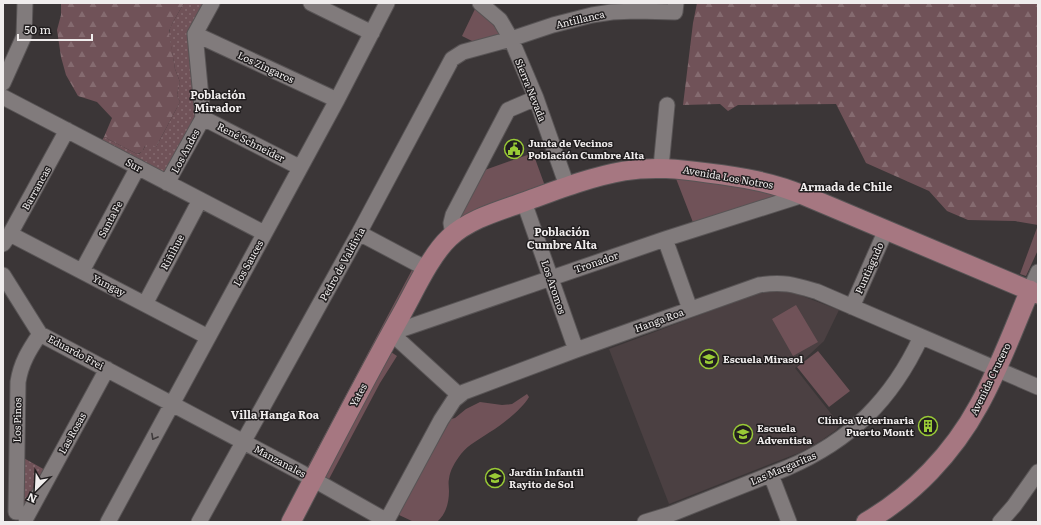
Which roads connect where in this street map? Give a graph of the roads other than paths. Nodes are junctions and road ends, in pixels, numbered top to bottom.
1 (25, 3) edge
2 (212, 3) edge
3 (311, 3) edge
4 (387, 3) edge
5 (480, 3) edge
6 (676, 8) edge
7 (372, 33) junction
8 (194, 34) junction
9 (511, 39) junction
10 (3, 82) edge
11 (3, 97) edge
12 (536, 98) junction
13 (337, 100) junction
14 (667, 105) dead end
15 (202, 118) junction
16 (67, 130) junction
17 (138, 167) junction
18 (300, 167) junction
19 (662, 168) junction
20 (167, 183) junction
21 (567, 186) junction
22 (803, 195) junction
23 (200, 200) junction
24 (524, 202) junction
25 (886, 230) junction
26 (264, 233) junction
27 (359, 233) junction
28 (453, 235) junction
29 (7, 239) edge
30 (665, 239) junction
31 (427, 269) junction
32 (82, 271) junction
33 (1038, 272) edge
34 (3, 275) edge
35 (551, 277) junction
36 (1034, 292) edge
37 (145, 304) junction
38 (852, 307) junction
39 (690, 309) junction
40 (40, 334) junction
41 (391, 334) junction
42 (208, 337) junction
43 (921, 337) junction
44 (576, 350) junction
45 (107, 369) junction
46 (996, 369) junction
47 (1038, 387) edge
48 (460, 395) junction
49 (173, 403) junction
50 (244, 442) junction
51 (1038, 472) edge
52 (771, 474) junction
53 (313, 479) junction
54 (19, 514) edge
55 (386, 521) edge
56 (108, 522) edge
57 (199, 522) edge
58 (291, 522) edge
59 (645, 522) edge
60 (789, 522) edge
61 (866, 522) edge
62 (1000, 522) edge

1 - 10 street
2 - 8 street
3 - 7 street
4 - 7 street, Los Sauces
5 - 9 street, Sierra Nevada
6 - 9 street, Antillanca
7 - 13 street, Los Sauces
8 - 13 street, Los Zingaros
8 - 15 street, Los Andes
9 - 12 street, Sierra Nevada
9 - 27 street, Pedro de Valdivia
11 - 16 street, Sur
12 - 21 street, Sierra Nevada
12 - 28 street
13 - 18 street, Los Sauces
14 - 19 street
15 - 18 street, René Schneider
15 - 20 street, Los Andes
16 - 17 street, Sur
16 - 29 street, Barrancas
17 - 20 street, Sur
17 - 32 street, Santa Fe
18 - 26 street, Los Sauces
19 - 21 main road, Avenida Los Notros
19 - 22 main road, Avenida Los Notros
20 - 23 street, Sur
21 - 24 main road, Avenida Los Notros
22 - 25 main road, Avenida Los Notros
22 - 30 street, Tronador
23 - 26 street, Sur
23 - 37 street, Riñihue
24 - 28 main road, Avenida Los Notros
24 - 35 street, Los Aromos
25 - 36 main road, Avenida Los Notros
25 - 38 street, Puntiagudo
26 - 42 street, Los Sauces
27 - 31 street
27 - 50 street, Pedro de Valdivia
28 - 31 main road, Avenida Los Notros
29 - 32 street, Yungay
30 - 35 street, Tronador
30 - 39 street
31 - 41 main road, Yates
32 - 37 street, Yungay
33 - 36 street
34 - 40 street, Eduardo Frei
35 - 41 street, Tronador
35 - 44 street, Los Aromos
36 - 46 main road, Avenida Crucero
37 - 42 street, Yungay
38 - 39 street, Hanga Roa
38 - 43 street, Hanga Roa
39 - 44 street, Hanga Roa
40 - 45 street, Eduardo Frei
40 - 54 street, Los Pinos
41 - 48 street
41 - 53 main road, Yates
42 - 49 street, Los Sauces
43 - 46 street, Hanga Roa
43 - 52 street, Las Margaritas
44 - 48 street, Hanga Roa
45 - 49 street, Eduardo Frei
45 - 54 street, Las Rosas
46 - 47 street, Hanga Roa
46 - 61 main road, Avenida Crucero
48 - 55 street, Hanga Roa
49 - 50 street, Manzanales
49 -> 56 street, Los Sauces
50 - 53 street, Manzanales
50 - 57 street, Pedro de Valdivia
51 - 62 street
52 - 59 street, Las Margaritas
52 - 60 street
53 - 55 street, Manzanales
53 - 58 main road, Yates

